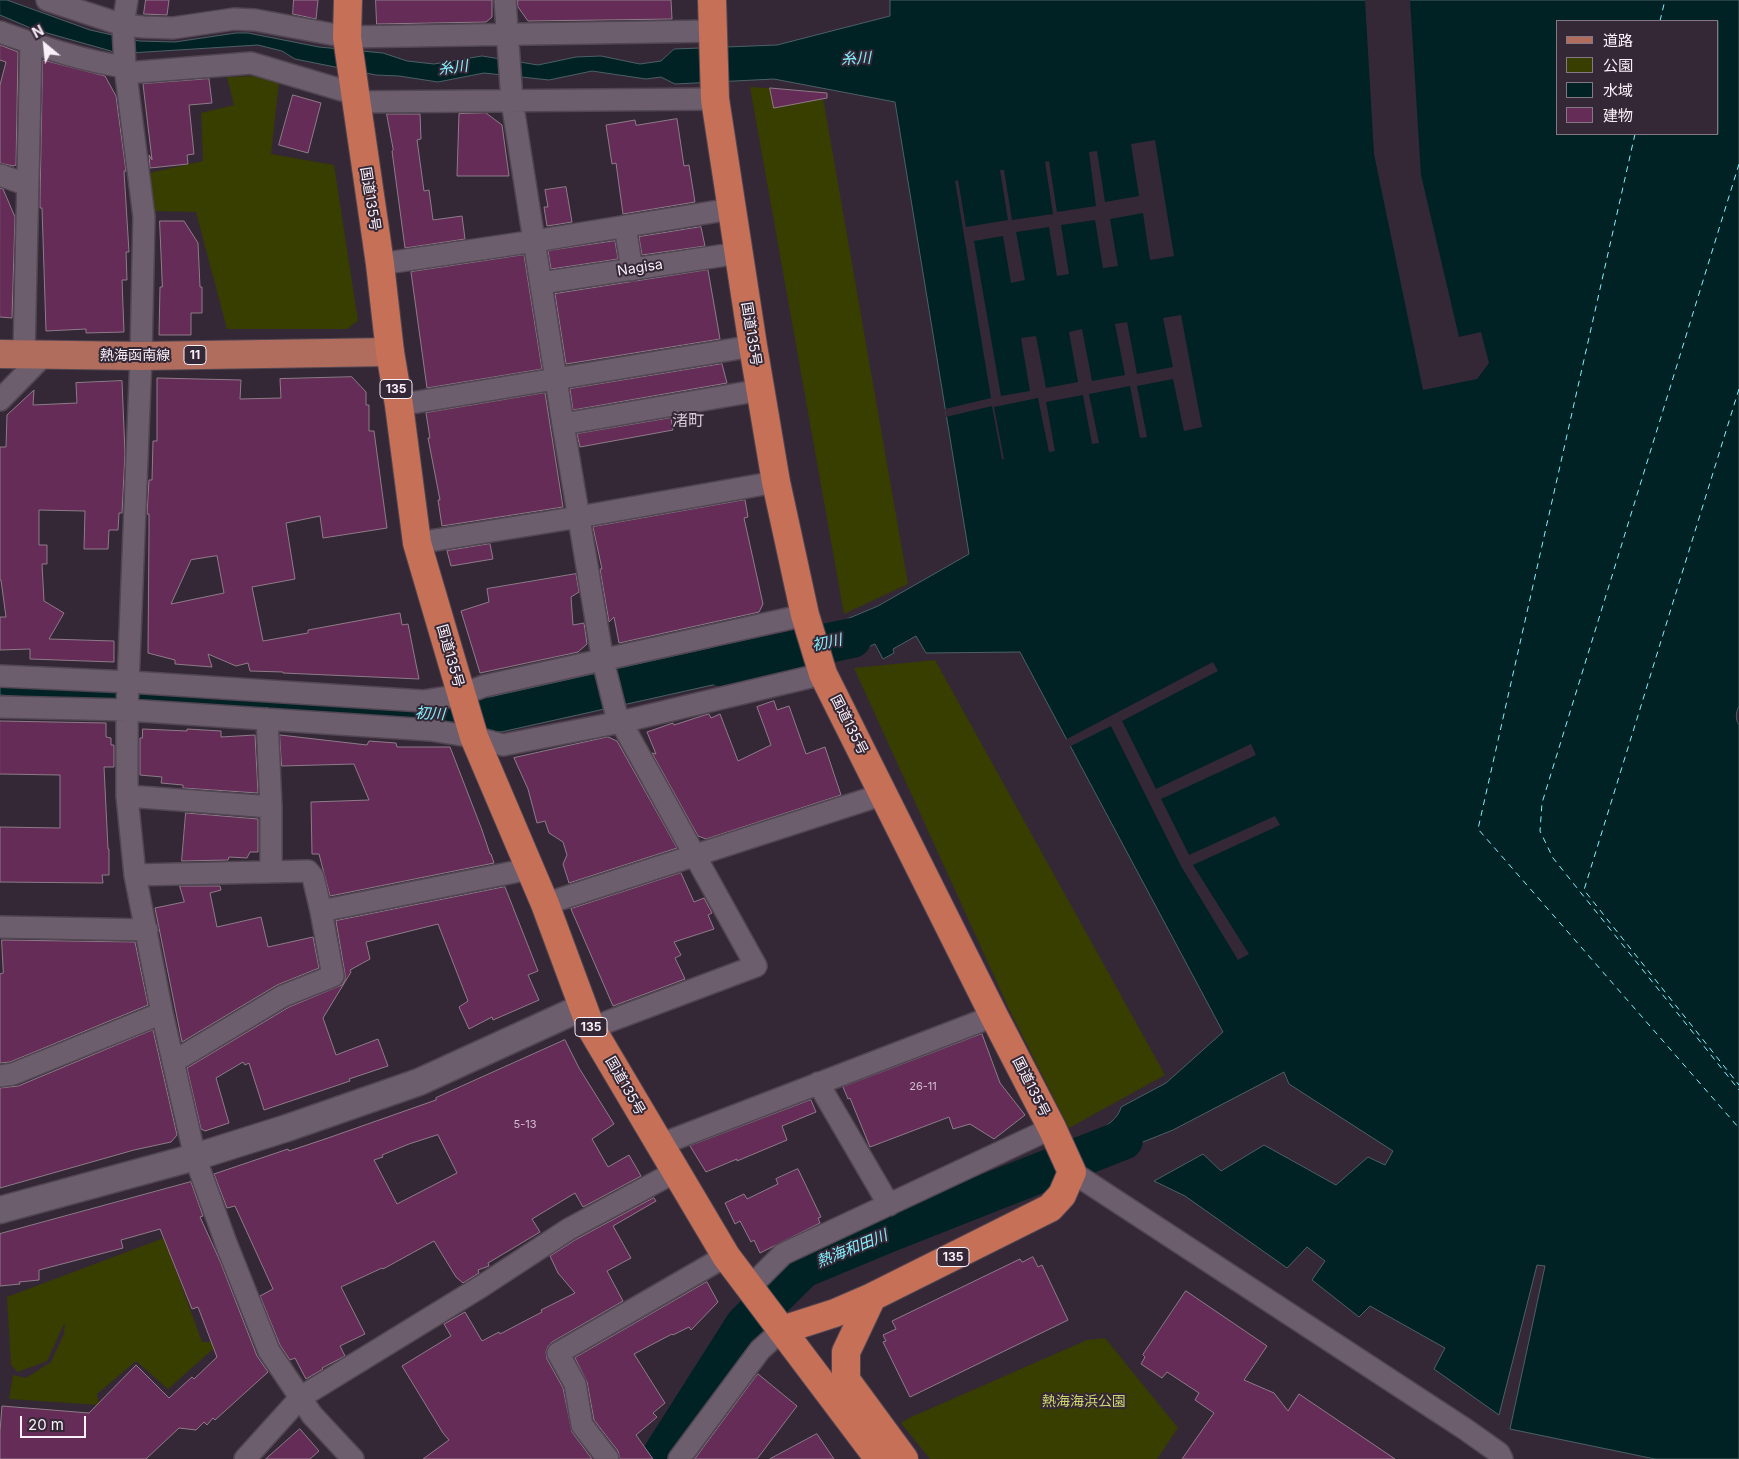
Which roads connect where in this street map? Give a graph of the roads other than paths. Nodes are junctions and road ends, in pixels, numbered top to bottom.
1 (47, 0) edge
2 (127, 0) edge
3 (348, 0) edge
4 (505, 0) edge
5 (712, 0) edge
6 (123, 25) junction
7 (0, 32) edge
8 (506, 37) junction
9 (712, 37) junction
10 (31, 42) junction
11 (348, 43) junction
12 (125, 70) junction
13 (715, 91) junction
14 (354, 92) junction
15 (512, 101) junction
16 (0, 176) edge
17 (28, 184) junction
18 (731, 209) junction
19 (625, 226) junction
20 (535, 241) junction
21 (739, 253) junction
22 (380, 264) junction
23 (632, 270) junction
24 (541, 283) junction
25 (753, 346) junction
26 (390, 352) junction
27 (22, 355) edge
28 (141, 356) junction
29 (556, 378) junction
30 (761, 390) junction
31 (0, 400) edge
32 (399, 405) junction
33 (563, 424) junction
34 (776, 482) junction
35 (579, 517) junction
36 (417, 543) junction
37 (805, 615) junction
38 (603, 661) junction
39 (823, 674) junction
40 (0, 676) edge
41 (130, 682) junction
42 (472, 691) junction
43 (0, 707) edge
44 (127, 710) junction
45 (618, 717) junction
46 (267, 719) junction
47 (474, 737) junction
48 (884, 794) junction
49 (127, 796) junction
50 (271, 807) junction
51 (695, 855) junction
52 (529, 869) junction
53 (271, 872) junction
54 (135, 875) junction
55 (545, 904) junction
56 (321, 912) junction
57 (0, 927) edge
58 (147, 930) junction
59 (162, 1014) junction
60 (994, 1016) junction
61 (587, 1017) junction
62 (173, 1062) junction
63 (0, 1076) edge
64 (818, 1083) junction
65 (1052, 1128) junction
66 (659, 1145) junction
67 (195, 1157) junction
68 (675, 1172) junction
69 (1072, 1172) junction
70 (889, 1205) junction
71 (0, 1210) edge
72 (726, 1256) junction
73 (752, 1291) junction
74 (872, 1297) junction
75 (782, 1330) junction
76 (301, 1397) junction
77 (245, 1459) edge
78 (353, 1459) edge
79 (608, 1459) edge
80 (679, 1459) edge
81 (879, 1459) edge
82 (904, 1459) edge
83 (1502, 1459) edge

1 - 6 street
2 - 6 street
3 - 11 highway, 国道135号 / 135
4 - 8 street
5 - 9 highway, 国道135号
6 - 11 street
6 - 12 street
7 - 10 street
8 - 9 street
8 - 11 street
8 - 15 street
9 - 13 highway, 国道135号
10 - 12 street
10 - 17 street
11 - 14 highway, 国道135号 / 135
12 - 14 street
12 - 28 street
13 - 15 street
13 - 18 highway, 国道135号
14 - 15 street
14 - 22 highway, 国道135号 / 135
15 - 20 street
16 - 17 street
17 - 27 street
18 - 19 street
18 - 21 highway, 国道135号
19 - 20 street
19 - 23 street
20 - 22 street
20 - 24 street
21 - 23 street, Nagisa
21 - 25 highway, 国道135号
22 - 26 highway, 国道135号 / 135
23 - 24 street, Nagisa
24 - 29 street
25 - 29 street
25 - 30 highway, 国道135号
26 - 28 main road, 熱海函南線 / 11
26 - 32 highway, 国道135号 / 135
27 - 28 main road, 熱海函南線 / 11
27 - 31 street
28 - 41 street
29 - 32 street
29 - 33 street
30 - 33 street
30 - 34 highway, 国道135号
32 - 36 highway, 国道135号 / 135
33 - 35 street
34 - 35 street
34 - 37 highway, 国道135号
35 - 36 street
35 - 38 street
36 - 42 highway, 国道135号 / 135
37 - 38 street
37 - 39 highway, 国道135号
38 - 42 street
38 - 45 street
39 - 45 street
39 - 48 highway, 国道135号
40 - 41 street
41 - 42 street
41 - 44 street
42 - 47 highway, 国道135号 / 135
43 - 44 street
44 - 46 street
44 - 49 street
45 - 47 street
45 - 51 street
46 - 47 street
46 - 50 street
47 - 52 highway, 国道135号 / 135
48 - 51 street
48 - 60 highway, 国道135号
49 - 50 street
49 - 54 street
50 - 53 street
51 - 55 street
51 - 61 street
52 - 55 highway, 国道135号 / 135
52 - 56 street
53 - 54 street
53 - 56 street
54 - 58 street
55 - 61 highway, 国道135号 / 135
56 - 62 street
57 - 58 street
58 - 59 street
59 - 62 street
59 - 63 street
60 - 64 street
60 - 65 highway, 国道135号
61 - 66 highway, 国道135号 / 135
61 - 67 street
62 - 67 street
64 - 66 street
64 - 70 street
65 - 69 highway, 国道135号
65 - 70 street
66 - 68 highway, 国道135号 / 135
67 - 71 street
67 - 76 street
68 - 72 highway, 国道135号 / 135
68 - 76 street
69 - 74 highway, 135
69 - 83 street
70 - 73 street
72 - 73 highway, 国道135号 / 135
72 - 79 street
73 - 75 highway, 国道135号 / 135
74 - 75 highway, 135
74 - 82 highway
75 - 80 street
75 - 81 highway, 国道135号 / 135
76 - 77 street
76 - 78 street

